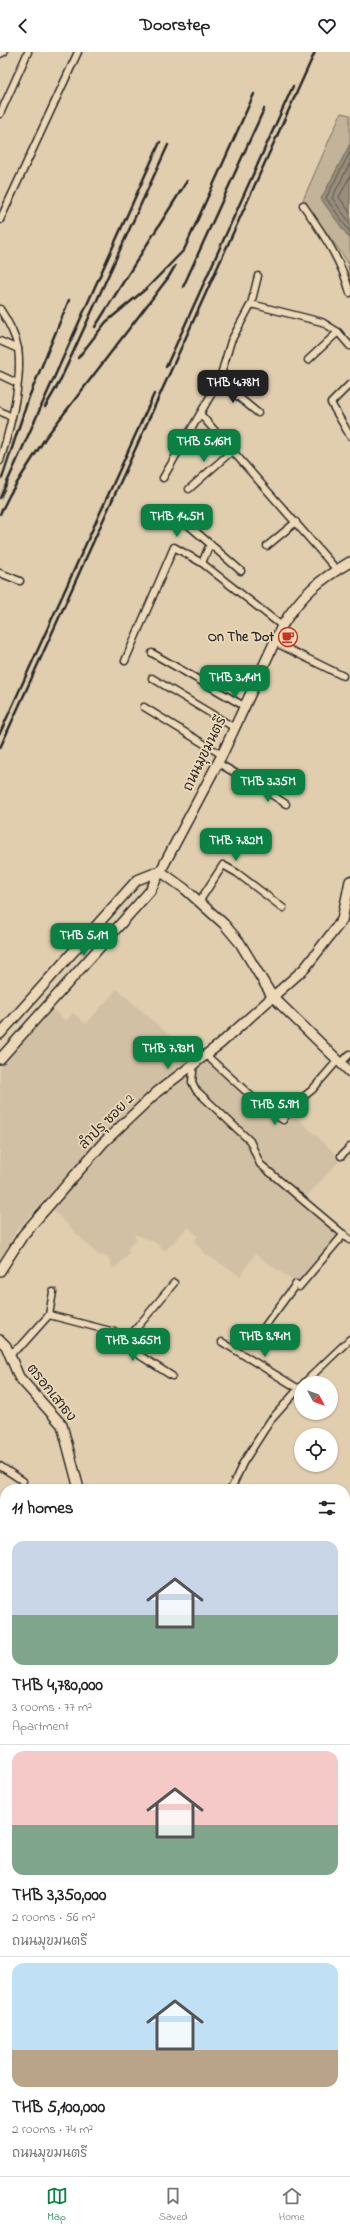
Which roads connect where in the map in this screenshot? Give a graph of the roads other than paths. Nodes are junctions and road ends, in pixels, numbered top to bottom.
1 (4, 52) edge
2 (28, 52) edge
3 (78, 52) edge
4 (0, 54) edge
5 (0, 114) edge
6 (304, 205) dead end
7 (0, 220) edge
8 (258, 276) dead end
9 (350, 293) edge
10 (251, 304) junction
11 (0, 309) edge
12 (338, 332) junction
13 (0, 341) edge
14 (350, 346) edge
15 (18, 349) junction
16 (308, 360) dead end
17 (0, 376) edge
18 (219, 381) junction
19 (17, 383) junction
20 (350, 384) edge
21 (0, 411) edge
22 (258, 413) dead end
23 (201, 415) junction
24 (11, 417) junction
25 (350, 436) edge
26 (2, 444) edge
27 (232, 451) junction
28 (0, 461) edge
29 (163, 478) dead end
30 (189, 489) dead end
31 (296, 522) junction
32 (186, 523) dead end
33 (210, 544) junction
34 (267, 546) dead end
35 (350, 562) edge
36 (202, 563) junction
37 (337, 570) junction
38 (241, 571) dead end
39 (0, 573) edge
40 (20, 581) dead end
41 (282, 626) junction
42 (274, 642) junction
43 (152, 652) dead end
44 (125, 661) dead end
45 (343, 676) dead end
46 (152, 678) dead end
47 (244, 706) junction
48 (144, 707) dead end
49 (235, 728) junction
50 (220, 759) junction
51 (286, 804) dead end
52 (160, 871) junction
53 (350, 881) edge
54 (199, 902) junction
55 (283, 908) dead end
56 (272, 996) junction
57 (0, 1034) edge
58 (350, 1054) edge
59 (206, 1056) junction
60 (0, 1059) edge
61 (194, 1062) junction
62 (340, 1062) junction
63 (350, 1072) edge
64 (350, 1146) edge
65 (341, 1156) dead end
66 (344, 1234) junction
67 (350, 1240) edge
68 (0, 1271) edge
69 (174, 1283) dead end
70 (53, 1292) dead end
71 (49, 1315) junction
72 (265, 1326) dead end
73 (130, 1336) junction
74 (350, 1339) edge
75 (0, 1340) edge
76 (222, 1342) dead end
77 (10, 1354) junction
78 (172, 1376) dead end
79 (311, 1376) edge
80 (294, 1384) edge
81 (294, 1395) edge
82 (0, 1466) edge
83 (22, 1481) dead end
84 (78, 1484) edge
85 (233, 1484) edge

1 - 4 street
2 - 5 street
3 - 7 street
6 - 9 street
8 - 10 street
10 - 12 street
10 - 18 street
11 - 15 street
12 - 14 street
12 - 16 street
13 - 15 street
15 - 19 street
17 - 19 street
18 - 22 street
18 - 23 street
19 - 24 street
20 - 25 street
21 - 24 street
23 - 27 street
23 - 29 street
24 - 26 street
26 - 28 street
27 - 30 street
27 - 31 street
31 - 34 street
31 - 37 street
32 - 33 street
33 - 36 street
33 - 38 street
35 - 37 street, ถนนมุขมนตรี
36 - 41 street
36 - 44 street
37 - 41 street, ถนนมุขมนตรี
39 - 40 street
41 - 42 street, ถนนมุขมนตรี
42 - 45 street
42 - 47 street, ถนนมุขมนตรี
43 - 47 street
46 - 49 street
47 - 49 street, ถนนมุขมนตรี
48 - 50 street
49 - 50 street, ถนนมุขมนตรี
50 - 51 street
50 - 52 street, ถนนมุขมนตรี
52 - 54 street
52 - 57 street
52 - 60 street, ถนนมุขมนตรี
53 - 56 street, ลำปรุ ซอย 2
54 - 55 street
54 - 56 street
56 - 59 street, ลำปรุ ซอย 2
56 - 62 street
58 - 62 street
59 - 61 street, ลำปรุ ซอย 2
59 - 62 street
61 - 66 street
61 - 68 street, ลำปรุ ซอย 2
62 - 63 street
64 - 65 street
66 - 67 street
66 - 72 street
69 - 73 street
70 - 71 street
71 - 73 street
71 - 77 street
73 - 78 street
74 - 79 street
75 - 77 street, ตรอกเสาธง
76 - 80 street
77 - 84 street, ตรอกเสาธง
81 - 85 street
82 - 83 street

